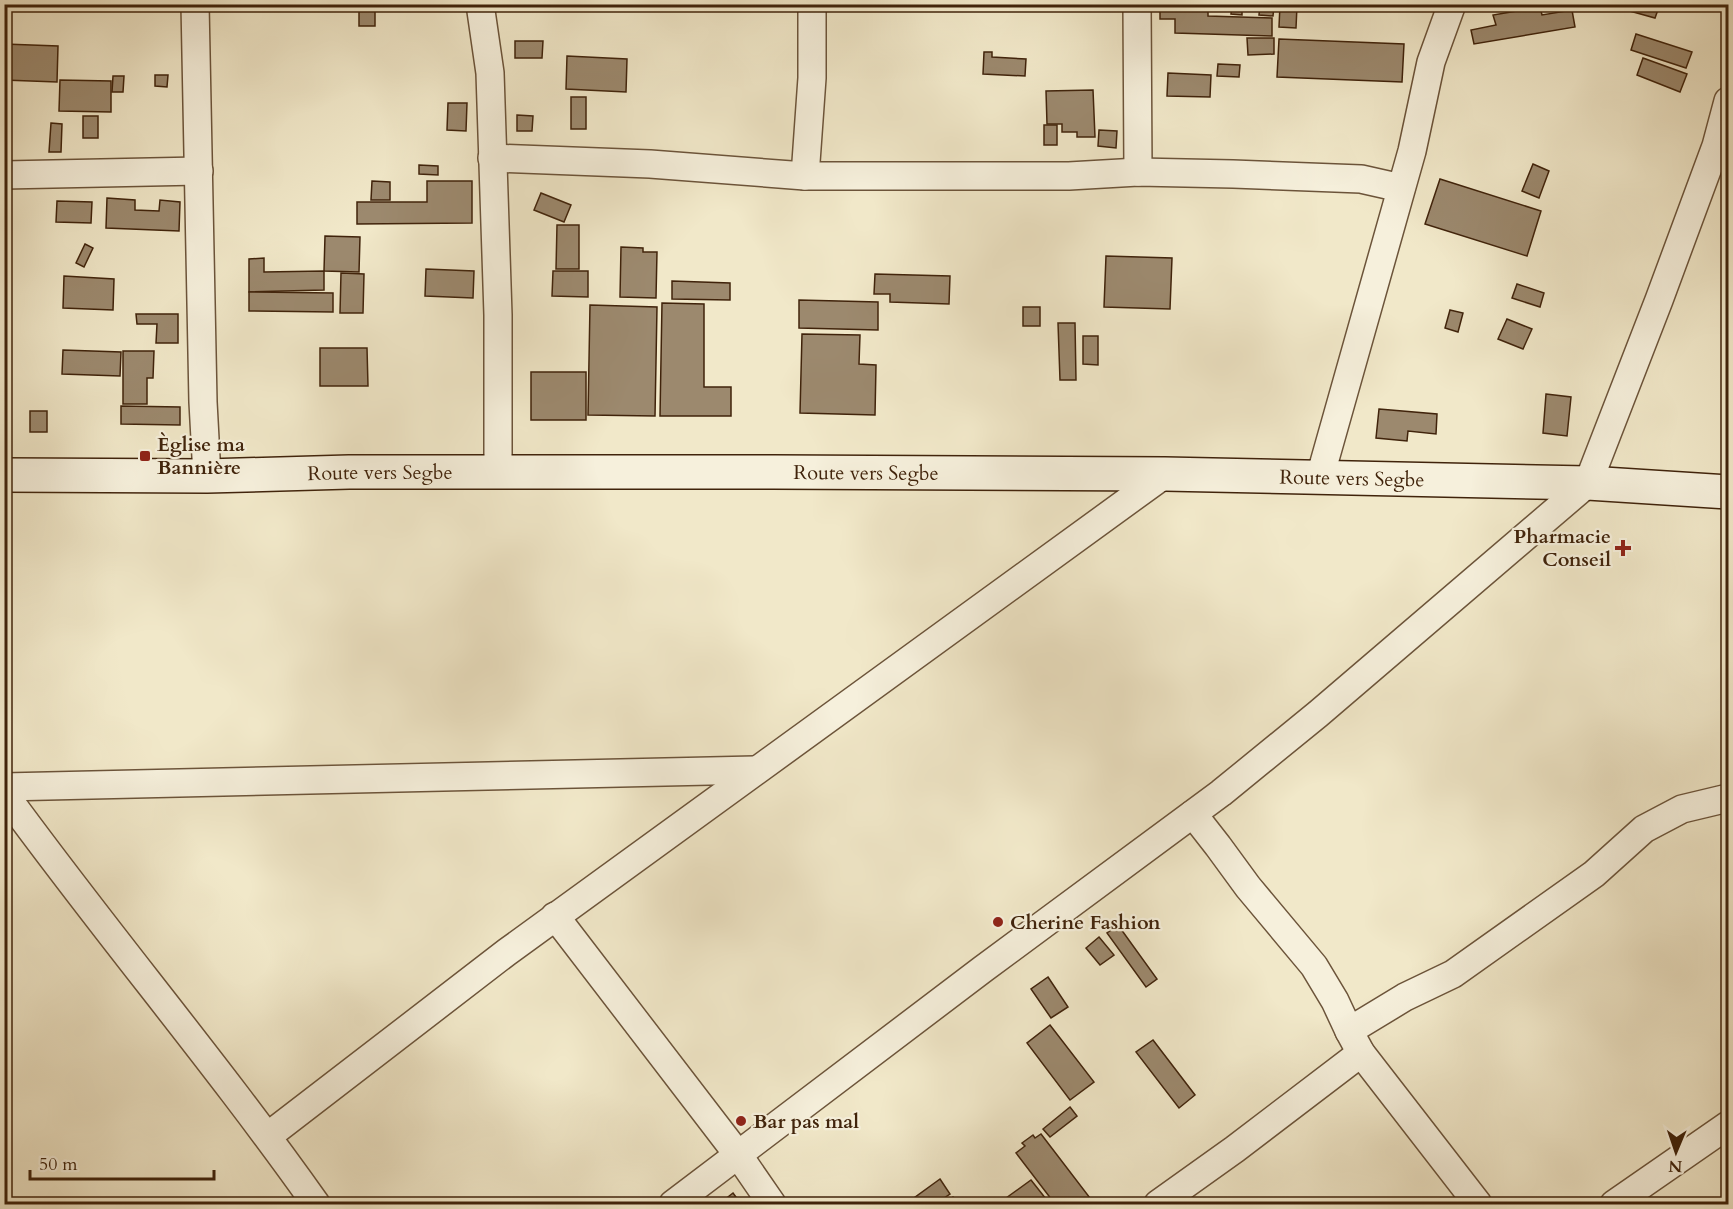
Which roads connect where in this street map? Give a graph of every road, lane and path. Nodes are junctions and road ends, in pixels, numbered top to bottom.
1 (195, 4) edge
2 (480, 4) edge
3 (812, 4) edge
4 (1137, 4) edge
5 (1452, 4) edge
6 (1728, 101) edge
7 (1722, 147) edge
8 (492, 158) junction
9 (199, 171) junction
10 (1138, 172) junction
11 (4, 175) edge
12 (805, 176) junction
13 (1401, 188) junction
14 (498, 474) junction
15 (1165, 474) junction
16 (4, 475) edge
17 (207, 476) junction
18 (1320, 477) junction
19 (1588, 483) junction
20 (1728, 492) edge
21 (755, 770) junction
22 (4, 787) edge
23 (4, 793) edge
24 (1728, 798) edge
25 (1192, 814) junction
26 (555, 916) junction
27 (1355, 1042) junction
28 (1728, 1125) edge
29 (268, 1136) junction
30 (739, 1156) junction
31 (316, 1204) edge
32 (673, 1204) edge
33 (772, 1204) edge
34 (1158, 1204) edge
35 (1478, 1204) edge
36 (1614, 1204) edge

1 - 9 street
2 - 8 street
3 - 12 street
4 - 10 street
5 - 13 street
6 - 7 street
7 - 19 street
8 - 12 street
8 - 14 street
9 - 11 street
9 - 17 street
10 - 12 street
10 - 13 street
13 - 18 street
14 - 15 main road, Route vers Segbe
14 - 17 main road, Route vers Segbe
15 - 18 main road, Route vers Segbe
15 - 21 street
16 - 17 main road, Route vers Segbe
18 - 19 main road, Route vers Segbe
19 - 20 main road, Route vers Segbe
19 - 25 street
21 - 22 street
21 - 26 street
23 - 29 street
24 - 27 street
25 - 27 street
25 - 30 street
26 - 29 street
26 - 30 street
27 - 34 street
27 - 35 street
28 - 36 street
29 - 31 street
30 - 32 street
30 - 33 street

